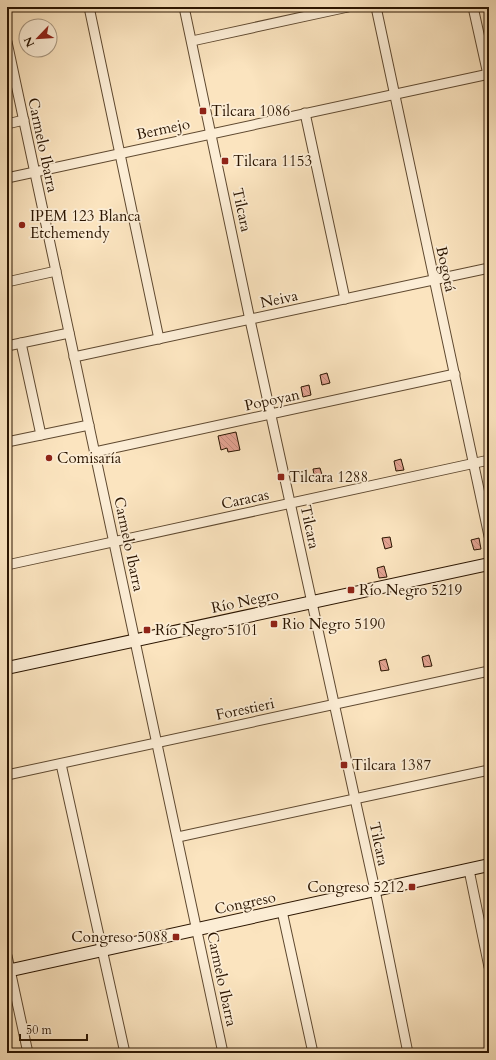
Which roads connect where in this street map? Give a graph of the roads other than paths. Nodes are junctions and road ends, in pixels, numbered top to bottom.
1 (89, 7) edge
2 (184, 7) edge
3 (348, 7) edge
4 (376, 7) edge
5 (473, 7) edge
6 (192, 41) junction
7 (7, 42) edge
8 (11, 76) edge
9 (489, 76) edge
10 (395, 94) junction
11 (306, 113) junction
12 (24, 120) junction
13 (7, 124) edge
14 (211, 133) junction
15 (120, 153) junction
16 (35, 172) junction
17 (7, 178) edge
18 (489, 268) edge
19 (56, 271) junction
20 (434, 280) junction
21 (7, 282) edge
22 (345, 299) junction
23 (250, 320) junction
24 (69, 333) junction
25 (159, 339) junction
26 (21, 344) junction
27 (7, 346) edge
28 (74, 357) junction
29 (455, 374) junction
30 (271, 414) junction
31 (89, 425) junction
32 (41, 435) junction
33 (7, 442) edge
34 (95, 452) junction
35 (489, 460) edge
36 (474, 464) junction
37 (290, 503) junction
38 (489, 536) edge
39 (114, 541) junction
40 (489, 564) edge
41 (7, 565) edge
42 (312, 602) junction
43 (136, 640) junction
44 (7, 668) edge
45 (489, 670) edge
46 (335, 704) junction
47 (158, 743) junction
48 (61, 764) junction
49 (489, 770) edge
50 (7, 775) edge
51 (355, 799) junction
52 (178, 837) junction
53 (489, 865) edge
54 (469, 870) junction
55 (375, 890) junction
56 (282, 911) junction
57 (198, 929) junction
58 (103, 950) junction
59 (7, 956) edge
60 (489, 968) edge
61 (9, 971) edge
62 (28, 1053) edge
63 (125, 1053) edge
64 (224, 1053) edge
65 (313, 1053) edge
66 (408, 1053) edge

1 - 15 street
2 - 6 street, Tilcara
3 - 6 street
4 - 10 street, Bogotá
5 - 9 street
6 - 14 street, Tilcara
7 - 8 street, Carmelo Ibarra
8 - 12 street, Carmelo Ibarra
9 - 10 street, Bermejo
10 - 11 street, Bermejo
10 - 20 street, Bogotá
11 - 14 street, Bermejo
11 - 22 street
12 - 13 street
12 - 16 street, Carmelo Ibarra
14 - 15 street, Bermejo
14 - 23 street, Tilcara
15 - 16 street, Bermejo
15 - 25 street
16 - 17 street, Bermejo
16 - 19 street, Carmelo Ibarra
18 - 20 street, Neiva
19 - 21 street
19 - 24 street, Carmelo Ibarra
20 - 22 street, Neiva
20 - 29 street, Bogotá
22 - 23 street, Neiva
23 - 25 street, Neiva
23 - 30 street, Tilcara
24 - 26 street
24 - 28 street, Carmelo Ibarra
25 - 28 street, Neiva
26 - 27 street
26 - 32 street
28 - 31 street, Carmelo Ibarra
29 - 30 street, Popoyan
29 - 36 street, Bogotá
30 - 34 street, Popoyan
30 - 37 street, Tilcara
31 - 32 street
31 - 34 street, Carmelo Ibarra
32 - 33 street
34 - 39 street, Carmelo Ibarra
35 - 36 street, Caracas
36 - 37 street, Caracas
36 - 38 street, Bogotá
37 - 39 street, Caracas
37 - 42 street, Tilcara
39 - 41 street, Caracas
39 - 43 street, Carmelo Ibarra
40 - 42 main road, Río Negro
42 - 43 main road, Río Negro
42 - 46 street, Tilcara
43 - 44 main road, Río Negro
43 - 47 street, Carmelo Ibarra
45 - 46 street, Forestieri
46 - 47 street, Forestieri
46 - 51 street, Tilcara
47 - 48 street, Forestieri
47 - 52 street, Carmelo Ibarra
48 - 50 street, Forestieri
48 - 58 street
49 - 51 street
51 - 52 street
51 - 55 street, Tilcara
52 - 57 street, Carmelo Ibarra
53 - 54 main road, Congreso
54 - 55 main road, Congreso
54 - 60 street
55 - 56 main road, Congreso
55 - 66 street, Tilcara
56 - 57 main road, Congreso
56 - 65 street
57 - 58 main road, Congreso
57 - 64 street, Carmelo Ibarra
58 - 61 main road, Congreso
58 - 63 street
59 - 61 street
61 - 62 street

